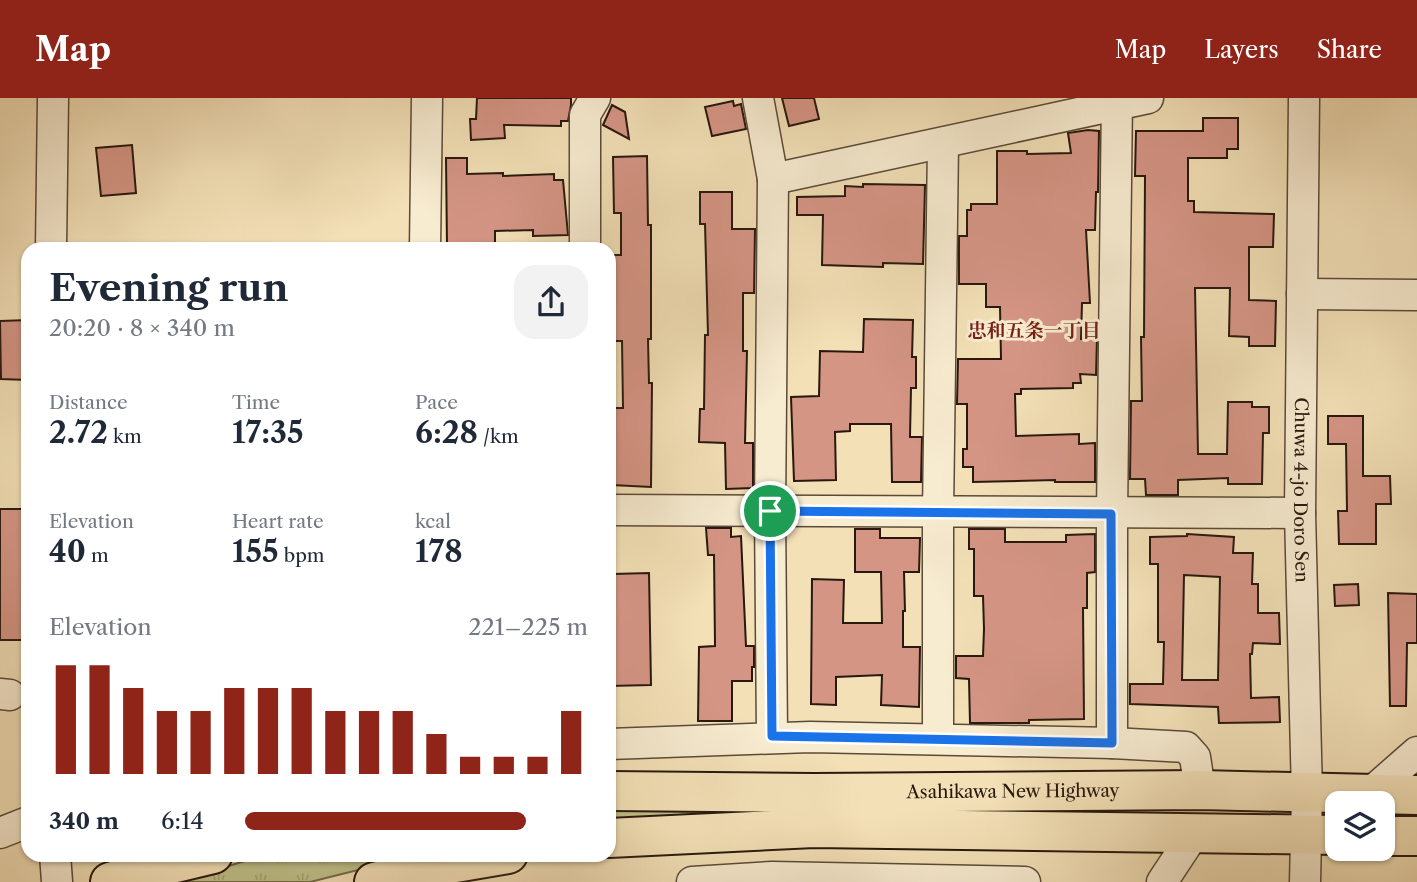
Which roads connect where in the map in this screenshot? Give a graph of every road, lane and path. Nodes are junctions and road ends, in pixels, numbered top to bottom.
1 (53, 98) edge
2 (427, 98) edge
3 (595, 98) edge
4 (758, 98) edge
5 (1148, 98) edge
6 (1304, 98) edge
7 (1117, 101) edge
8 (943, 144) junction
9 (773, 179) junction
10 (51, 242) edge
11 (425, 242) edge
12 (584, 242) edge
13 (1302, 294) junction
14 (1417, 295) edge
15 (616, 510) edge
16 (770, 511) junction
17 (938, 513) junction
18 (1300, 513) junction
19 (1111, 514) junction
20 (772, 736) junction
21 (938, 738) junction
22 (1112, 743) junction
23 (616, 744) edge
24 (1417, 752) edge
25 (1200, 790) junction
26 (616, 791) edge
27 (1373, 791) edge
28 (1307, 794) junction
29 (1325, 794) edge
30 (1395, 795) edge
31 (1417, 795) edge
32 (21, 825) edge
33 (0, 833) edge
34 (1193, 835) junction
35 (1321, 835) edge
36 (1395, 836) edge
37 (1417, 836) edge
38 (616, 838) edge
39 (56, 862) edge
40 (162, 862) edge
41 (461, 862) edge
42 (772, 879) edge
43 (944, 880) edge
44 (57, 882) edge
45 (110, 882) edge
46 (374, 882) edge
47 (692, 882) edge
48 (1025, 882) edge
49 (1162, 882) edge
50 (1305, 882) edge

1 - 10 street
2 - 11 street
3 - 12 street
4 - 9 street
5 - 7 street
6 - 13 street, Chuwa 4-jo Doro Sen
7 - 8 street
7 - 19 street
8 - 9 street
8 - 17 street
9 - 16 street
13 - 14 street
13 - 18 street, Chuwa 4-jo Doro Sen
15 - 16 street
16 - 17 street
16 - 20 street
17 - 19 street
17 - 21 street
18 - 19 street
18 - 28 street, Chuwa 4-jo Doro Sen
19 - 22 street
20 - 21 street
20 - 23 street
21 - 22 street
22 - 25 street
24 - 27 street
25 - 26 highway, Asahikawa New Highway
25 - 28 highway, Asahikawa New Highway
28 - 29 highway, Asahikawa New Highway
28 - 35 street, Chuwa 4-jo Doro Sen
30 - 31 highway, Asahikawa New Highway
32 - 33 street
34 - 35 highway
34 - 38 highway
34 - 49 street
35 - 50 street, Chuwa 4-jo Doro Sen
36 - 37 highway
39 - 44 street
40 - 45 highway
41 - 46 highway
42 - 43 street
42 - 47 street
43 - 48 street

